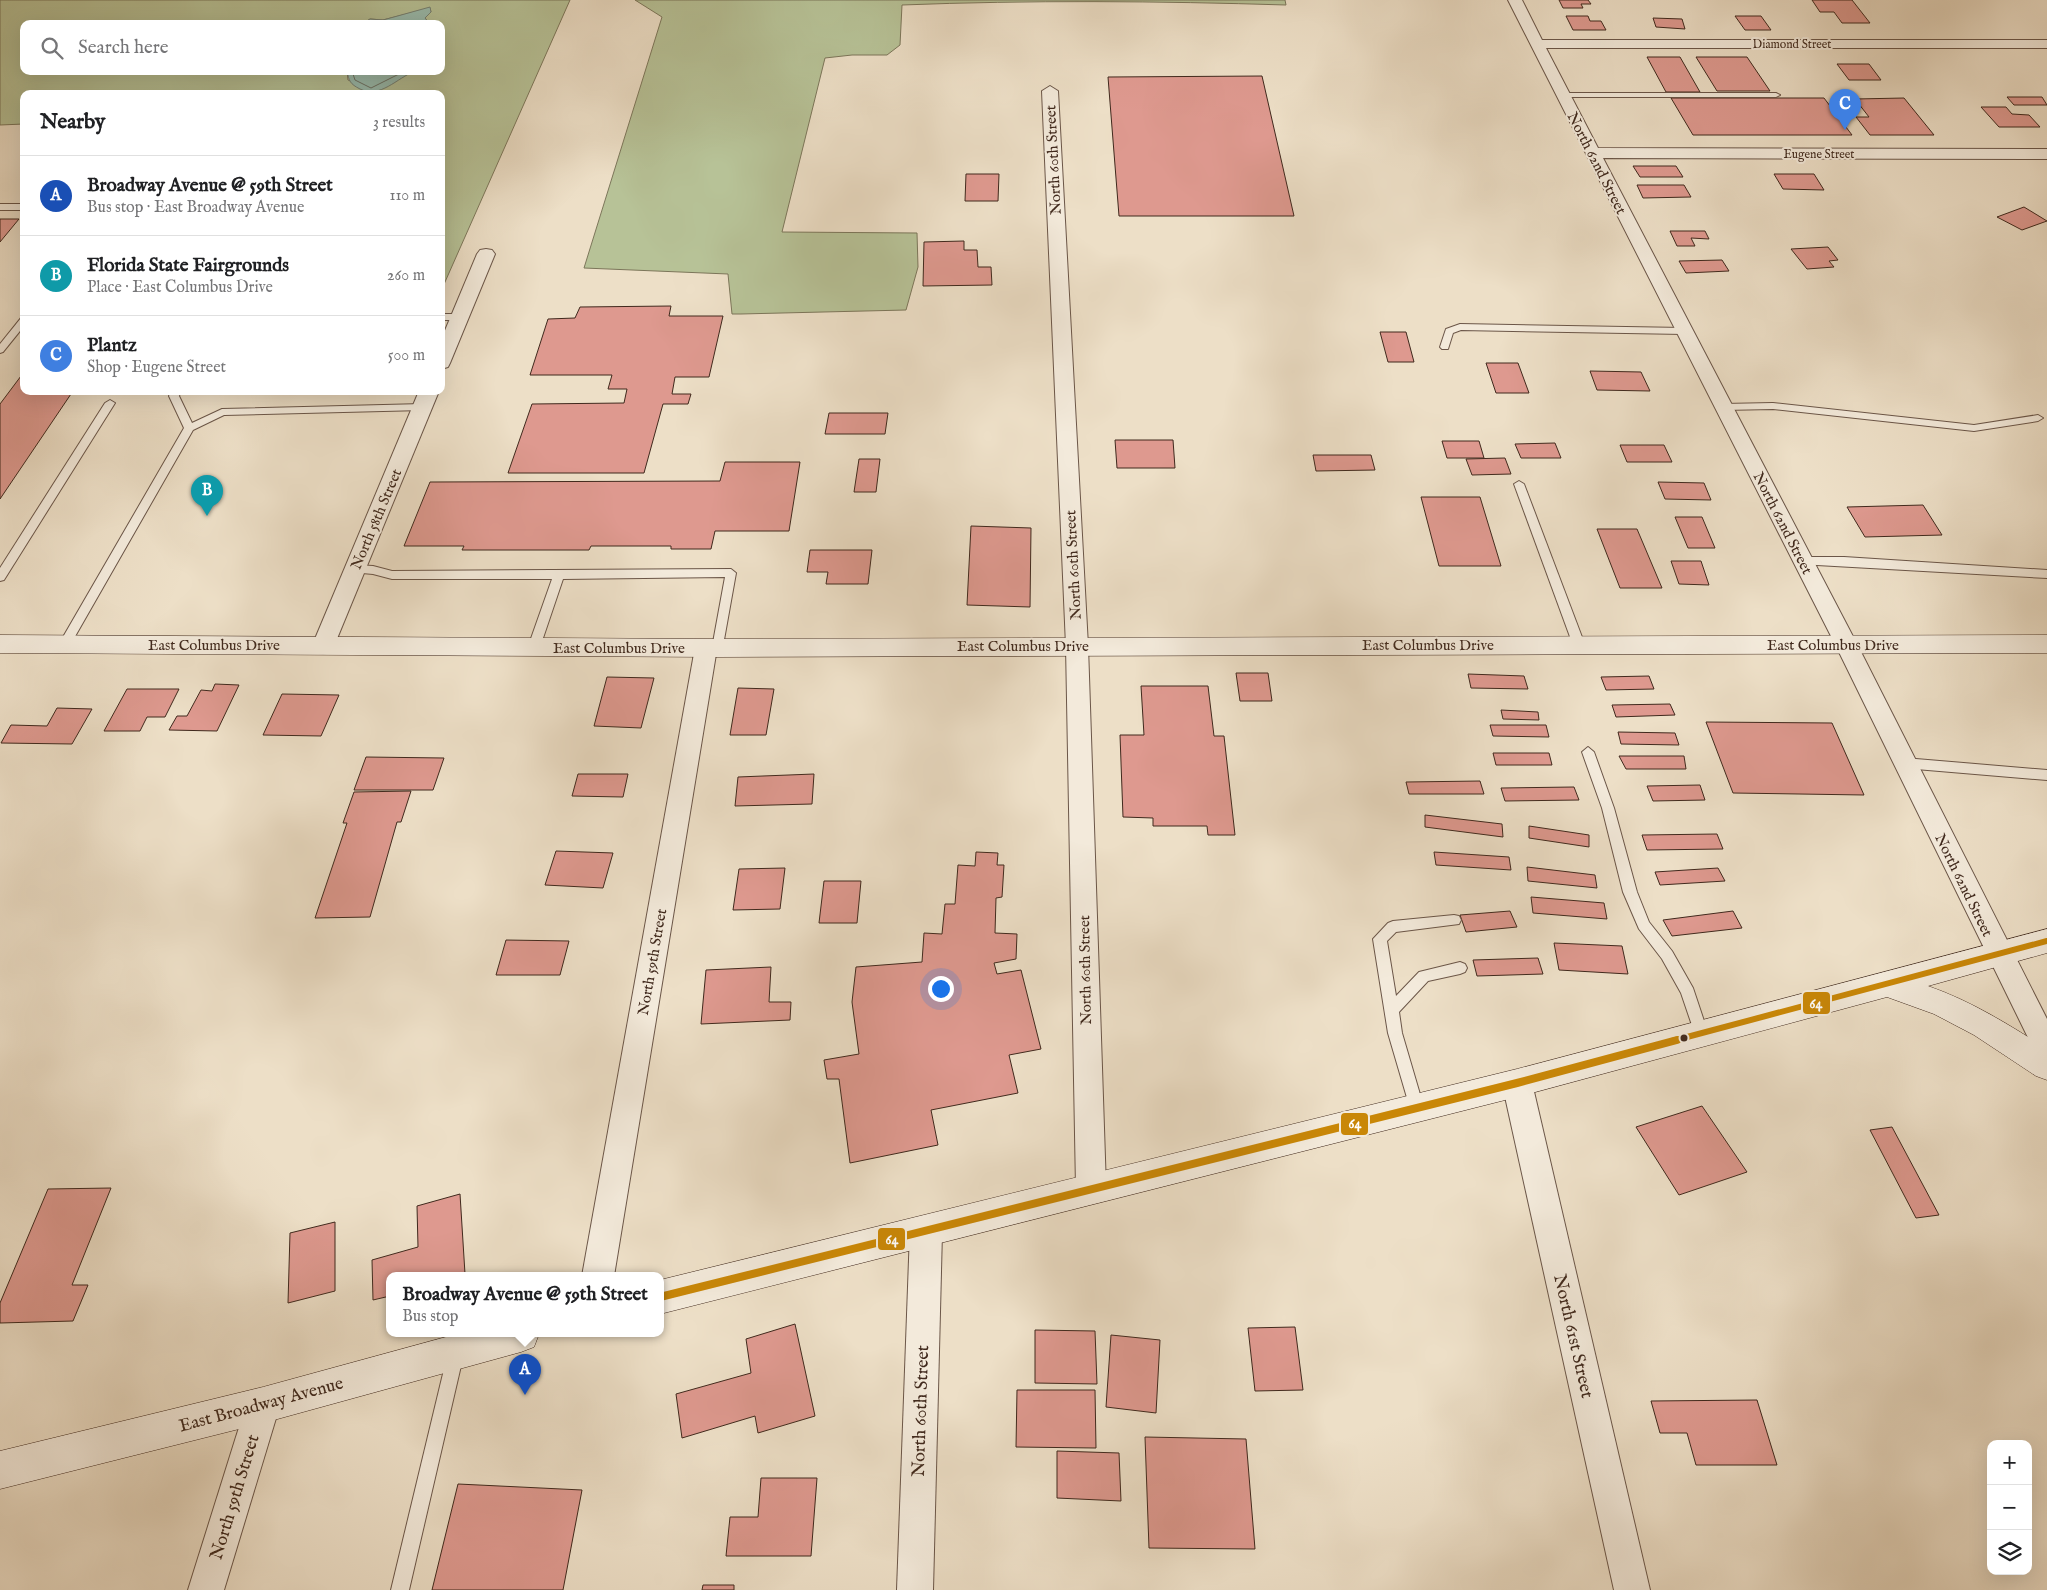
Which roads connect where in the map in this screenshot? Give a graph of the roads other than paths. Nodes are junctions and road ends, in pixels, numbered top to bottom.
1 (1515, 0) edge
2 (1537, 44) junction
3 (2047, 44) edge
4 (1050, 91) dead end
5 (1563, 95) junction
6 (1776, 95) dead end
7 (1592, 153) junction
8 (2047, 154) edge
9 (0, 207) edge
10 (20, 207) edge
11 (486, 254) dead end
12 (445, 317) edge
13 (460, 317) junction
14 (20, 325) edge
15 (1684, 331) junction
16 (1445, 347) dead end
17 (0, 350) edge
18 (445, 353) edge
19 (174, 395) edge
20 (426, 399) edge
21 (110, 403) dead end
22 (1723, 407) junction
23 (2038, 418) dead end
24 (189, 428) junction
25 (1519, 484) dead end
26 (1803, 562) junction
27 (356, 569) junction
28 (2047, 574) edge
29 (559, 575) junction
30 (0, 577) edge
31 (0, 644) edge
32 (65, 644) junction
33 (2047, 644) edge
34 (1579, 645) junction
35 (1846, 645) junction
36 (323, 646) junction
37 (1077, 646) junction
38 (534, 647) junction
39 (712, 648) junction
40 (1588, 752) dead end
41 (1904, 763) junction
42 (2047, 775) edge
43 (1454, 920) dead end
44 (2047, 941) edge
45 (1998, 954) junction
46 (1460, 968) dead end
47 (1888, 984) junction
48 (1392, 1010) junction
49 (1701, 1033) junction
50 (2047, 1047) edge
51 (2047, 1066) edge
52 (1517, 1083) junction
53 (1417, 1108) junction
54 (1091, 1188) junction
55 (926, 1232) junction
56 (599, 1272) edge
57 (664, 1296) edge
58 (510, 1337) edge
59 (456, 1352) junction
60 (263, 1405) junction
61 (0, 1470) edge
62 (206, 1590) edge
63 (400, 1590) edge
64 (915, 1590) edge
65 (1632, 1590) edge

1 - 2 street, North 62nd Street
2 - 3 street, Diamond Street
2 - 5 street, North 62nd Street
4 - 37 street, North 60th Street
5 - 6 lane
5 - 7 street, North 62nd Street
7 - 8 street, Eugene Street
7 - 15 street, North 62nd Street
9 - 10 lane
11 - 13 street
12 - 13 lane
13 - 18 street
14 - 17 lane
15 - 16 lane
15 - 22 street, North 62nd Street
19 - 24 lane
20 - 24 lane
20 - 27 street, North 58th Street
21 - 30 lane
22 - 23 lane
22 - 26 street, North 62nd Street
24 - 32 lane
25 - 34 lane
26 - 28 lane
26 - 35 street, North 62nd Street
27 - 29 lane
27 - 36 street, North 58th Street
29 - 38 lane
29 - 39 lane
31 - 32 main road, East Columbus Drive
32 - 36 main road, East Columbus Drive
33 - 35 main road, East Columbus Drive
34 - 35 main road, East Columbus Drive
34 - 37 main road, East Columbus Drive
35 - 41 street, North 62nd Street
36 - 38 main road, East Columbus Drive
37 - 39 main road, East Columbus Drive
37 - 54 street, North 60th Street
38 - 39 main road, East Columbus Drive
39 - 56 street, North 59th Street
40 - 49 lane
41 - 42 lane
41 - 45 street, North 62nd Street
43 - 48 lane
44 - 45 main road
45 - 47 main road
45 - 50 street, North 62nd Street
46 - 48 lane
47 - 49 main road
47 - 51 main road
48 - 53 lane
49 - 52 main road
52 - 53 main road
52 - 65 street, North 61st Street
53 - 54 main road
54 - 55 main road
55 - 57 main road
55 - 64 street, North 60th Street
58 - 59 main road, East Broadway Avenue
59 - 60 main road, East Broadway Avenue
59 - 63 lane
60 - 61 main road, East Broadway Avenue
60 - 62 street, North 59th Street

